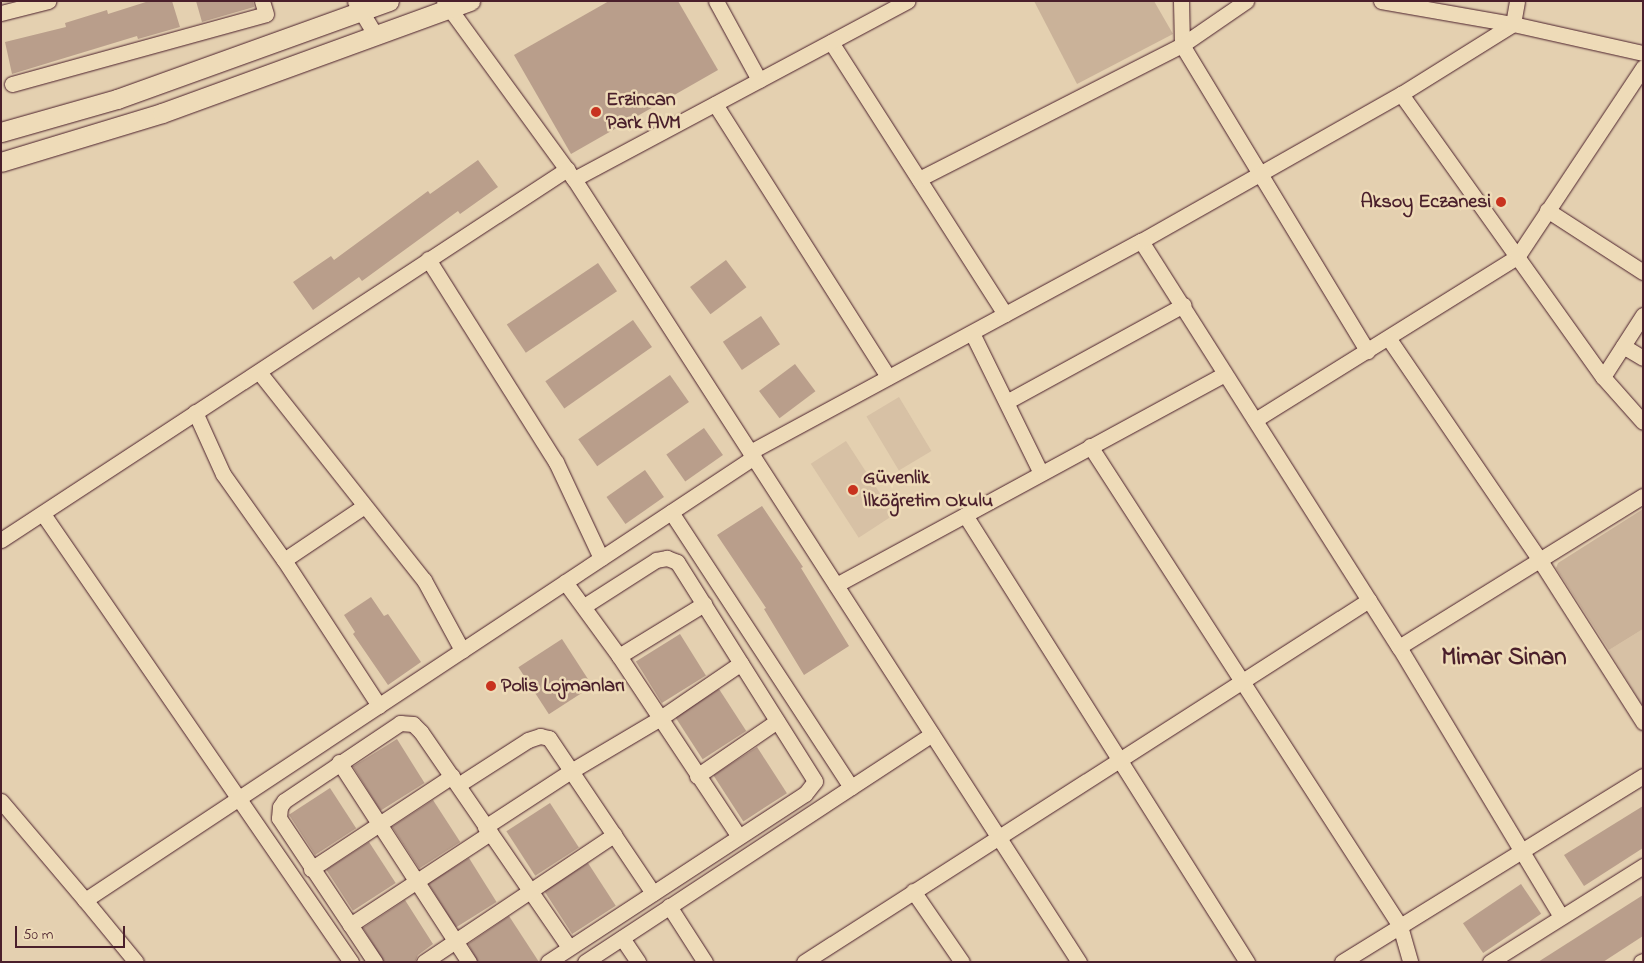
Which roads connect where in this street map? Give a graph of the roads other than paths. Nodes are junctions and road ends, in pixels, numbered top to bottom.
1 (48, 1) edge
2 (262, 1) edge
3 (389, 1) edge
4 (470, 1) edge
5 (716, 1) edge
6 (907, 1) edge
7 (1181, 1) edge
8 (1246, 1) edge
9 (1381, 1) edge
10 (1517, 1) edge
11 (447, 6) edge
12 (359, 7) edge
13 (1, 13) edge
14 (1513, 24) junction
15 (376, 36) junction
16 (831, 42) junction
17 (1182, 45) junction
18 (1643, 53) edge
19 (1643, 67) edge
20 (759, 80) junction
21 (12, 84) dead end
22 (1401, 94) junction
23 (715, 104) junction
24 (1, 132) edge
25 (1, 162) edge
26 (571, 174) junction
27 (1262, 175) junction
28 (919, 178) junction
29 (1547, 210) junction
30 (1141, 241) junction
31 (1517, 257) junction
32 (428, 259) junction
33 (1643, 272) edge
34 (1183, 305) junction
35 (1005, 314) junction
36 (1643, 315) edge
37 (972, 333) junction
38 (1389, 339) junction
39 (1623, 346) junction
40 (1367, 351) junction
41 (1643, 358) edge
42 (259, 372) junction
43 (1224, 374) junction
44 (888, 377) junction
45 (1603, 377) junction
46 (1008, 401) junction
47 (195, 412) junction
48 (1255, 420) junction
49 (1643, 422) edge
50 (1090, 446) junction
51 (752, 455) junction
52 (1041, 473) junction
53 (1643, 496) edge
54 (363, 507) junction
55 (670, 512) junction
56 (43, 514) junction
57 (965, 515) junction
58 (1, 540) edge
59 (601, 558) junction
60 (284, 560) junction
61 (1541, 562) junction
62 (565, 582) junction
63 (836, 585) junction
64 (1369, 600) junction
65 (704, 604) junction
66 (584, 606) junction
67 (1398, 647) junction
68 (462, 650) junction
69 (619, 656) junction
70 (741, 663) junction
71 (1243, 684) junction
72 (379, 706) junction
73 (659, 719) junction
74 (777, 721) junction
75 (1643, 722) edge
76 (932, 734) junction
77 (1120, 757) junction
78 (339, 762) junction
79 (571, 771) junction
80 (697, 776) junction
81 (1643, 776) edge
82 (455, 781) junction
83 (851, 787) junction
84 (239, 800) junction
85 (1, 801) edge
86 (378, 824) junction
87 (487, 830) junction
88 (614, 835) junction
89 (738, 835) junction
90 (998, 835) junction
91 (1520, 851) junction
92 (1643, 866) edge
93 (312, 869) junction
94 (416, 882) junction
95 (528, 891) junction
96 (913, 891) junction
97 (654, 893) junction
98 (85, 900) junction
99 (670, 906) junction
100 (1560, 915) junction
101 (350, 925) junction
102 (1400, 926) junction
103 (622, 938) junction
104 (455, 941) junction
105 (569, 948) junction
106 (136, 962) edge
107 (351, 962) edge
108 (375, 962) edge
109 (424, 962) edge
110 (469, 962) edge
111 (548, 962) edge
112 (585, 962) edge
113 (638, 962) edge
114 (705, 962) edge
115 (804, 962) edge
116 (962, 962) edge
117 (1079, 962) edge
118 (1247, 962) edge
119 (1342, 962) edge
120 (1410, 962) edge
121 (1490, 962) edge

1 - 13 street
2 - 21 street
3 - 12 main road
4 - 11 main road
5 - 20 street
6 - 16 street
7 - 17 street
8 - 17 street
9 - 14 street
10 - 14 street
11 - 15 main road
11 - 26 street
12 - 15 street
12 - 24 main road
14 - 18 street
14 - 22 street
15 - 25 main road
16 - 20 street
16 - 28 street
17 - 27 street
17 - 28 street
19 - 29 street
20 - 23 street
22 - 27 street
22 - 31 street
23 - 26 street
23 - 44 street
26 - 32 street
26 - 51 street
27 - 30 street
27 - 40 street
28 - 35 street
29 - 31 street
29 - 33 street
30 - 34 street
30 - 35 street
31 - 38 street
31 - 45 street
32 - 42 street
32 - 59 street
34 - 43 street
34 - 46 street
35 - 37 street
36 - 39 street
37 - 44 street
37 - 46 street
38 - 40 street
38 - 61 street
39 - 41 street
39 - 45 street
40 - 48 street
42 - 47 street
42 - 54 street
43 - 48 street
43 - 50 street
44 - 51 street
45 - 49 street
46 - 52 street
47 - 56 street
47 - 60 street
48 - 64 street
50 - 52 street
50 - 71 street
51 - 55 street
51 - 63 street
52 - 57 street
53 - 61 street
54 - 60 street
54 - 68 street
55 - 59 street
55 - 83 street
56 - 58 street
56 - 84 street
57 - 63 street
57 - 77 street
59 - 62 street
60 - 72 street
61 - 67 street
61 - 75 street
62 - 66 street
62 - 68 street
63 - 76 street
64 - 67 street
64 - 71 street
65 - 66 street
65 - 69 street
65 - 70 street
66 - 69 street
67 - 91 street
68 - 72 street
69 - 73 street
70 - 73 street
70 - 74 street
71 - 77 street
71 - 102 street
72 - 84 street
73 - 79 street
73 - 80 street
74 - 80 street
74 - 89 street
76 - 83 street
76 - 90 street
77 - 90 street
77 - 118 street
78 - 82 street
78 - 86 street
78 - 93 street
79 - 82 street
79 - 87 street
79 - 88 street
80 - 89 street
81 - 91 street
82 - 86 street
82 - 87 street
83 - 99 street
84 - 98 street
84 - 107 street
85 - 98 street
86 - 93 street
86 - 94 street
87 - 94 street
87 - 95 street
88 - 95 street
88 - 97 street
89 - 97 street
90 - 96 street
90 - 117 street
91 - 100 street
91 - 102 street
92 - 100 street
93 - 101 street
94 - 101 street
94 - 104 street
95 - 104 street
95 - 105 street
96 - 115 street
96 - 116 street
97 - 105 street
98 - 106 street
99 - 103 street
99 - 114 street
100 - 121 street
101 - 108 street
102 - 119 street
102 - 120 street
103 - 112 street
103 - 113 street
104 - 109 street
104 - 110 street
105 - 111 street

